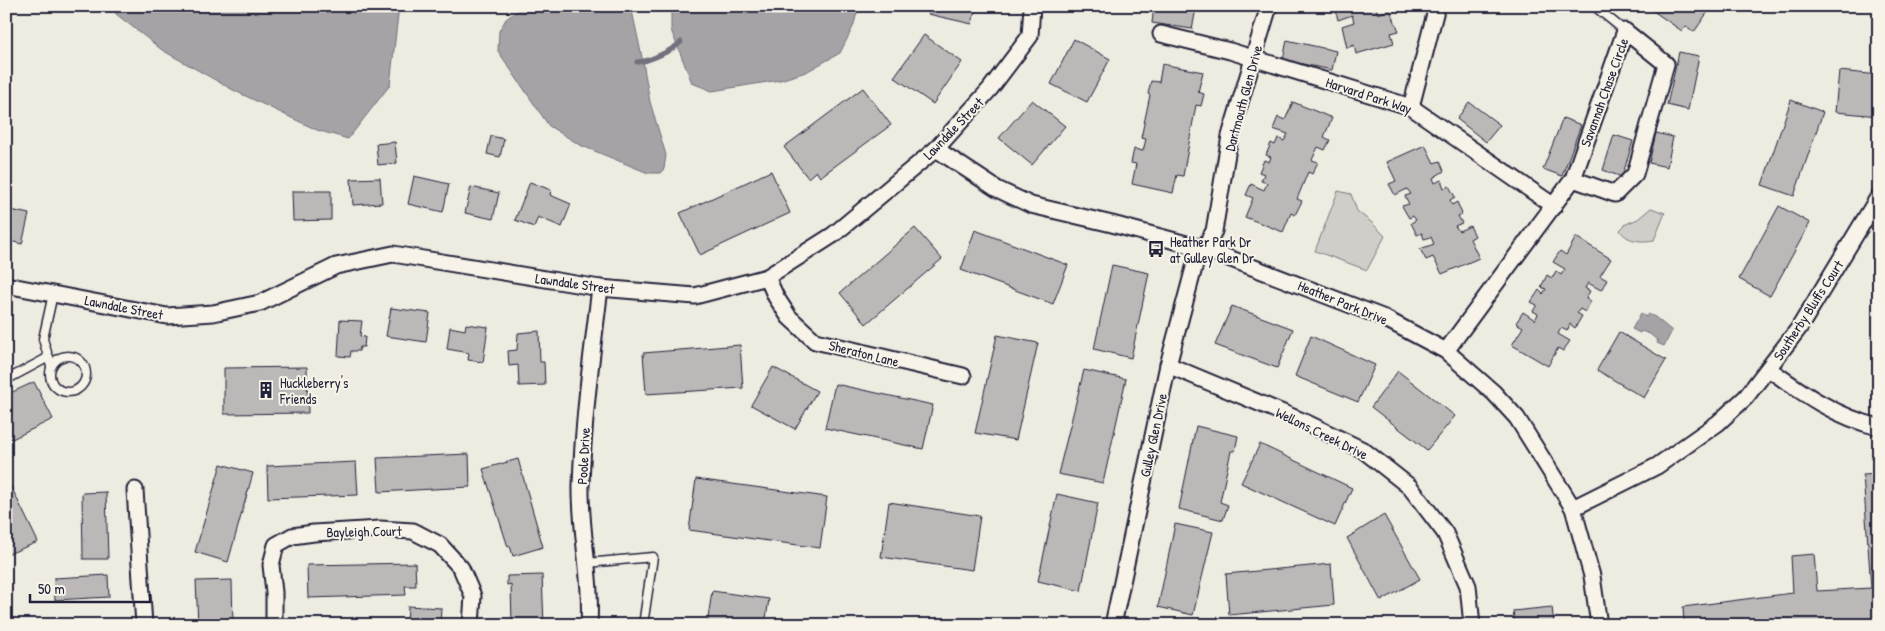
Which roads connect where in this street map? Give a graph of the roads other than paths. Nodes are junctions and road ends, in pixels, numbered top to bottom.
1 (1032, 6) edge
2 (1269, 6) edge
3 (1437, 6) edge
4 (1594, 6) edge
5 (1625, 31) junction
6 (1161, 34) dead end
7 (1253, 59) junction
8 (1411, 107) junction
9 (936, 149) junction
10 (1573, 179) junction
11 (1879, 196) edge
12 (1554, 206) junction
13 (1205, 249) junction
14 (767, 277) junction
15 (6, 284) edge
16 (600, 288) junction
17 (53, 294) junction
18 (1446, 351) junction
19 (49, 357) junction
20 (1168, 365) junction
21 (51, 366) junction
22 (1769, 368) junction
23 (963, 376) dead end
24 (6, 380) edge
25 (1879, 427) edge
26 (135, 490) dead end
27 (1573, 508) junction
28 (587, 563) junction
29 (144, 625) edge
30 (274, 625) edge
31 (471, 625) edge
32 (589, 625) edge
33 (643, 625) edge
34 (1113, 625) edge
35 (1472, 625) edge
36 (1599, 625) edge

1 - 9 street, Lawndale Street
2 - 7 street, Dartmouth Glen Drive
3 - 8 street
4 - 5 lane
5 - 10 street, Savannah Chase Circle
5 - 10 street, Savannah Chase Circle
6 - 7 street, Harvard Park Way
7 - 8 street, Harvard Park Way
7 - 13 street, Dartmouth Glen Drive
8 - 12 street, Harvard Park Way
9 - 13 street, Heather Park Drive
9 - 14 street, Lawndale Street
10 - 12 street, Savannah Chase Circle
11 - 22 street, Southerby Bluffs Court
12 - 18 street, Savannah Chase Circle
13 - 18 street, Heather Park Drive
13 - 20 street, Gulley Glen Drive
14 - 16 street, Lawndale Street
14 - 23 street, Sheraton Lane
15 - 17 street, Lawndale Street
16 - 17 street, Lawndale Street
16 - 28 street, Poole Drive
17 - 19 lane
18 - 27 street, Heather Park Drive
19 - 21 lane
19 - 24 lane
20 - 34 street, Gulley Glen Drive
20 - 35 street, Wellons Creek Drive
21 - 21 lane
22 - 25 street
22 - 27 street, Southerby Bluffs Court
26 - 29 street
27 - 36 street, Heather Park Drive
28 - 32 street, Poole Drive
28 - 33 lane
30 - 31 street, Bayleigh Court

